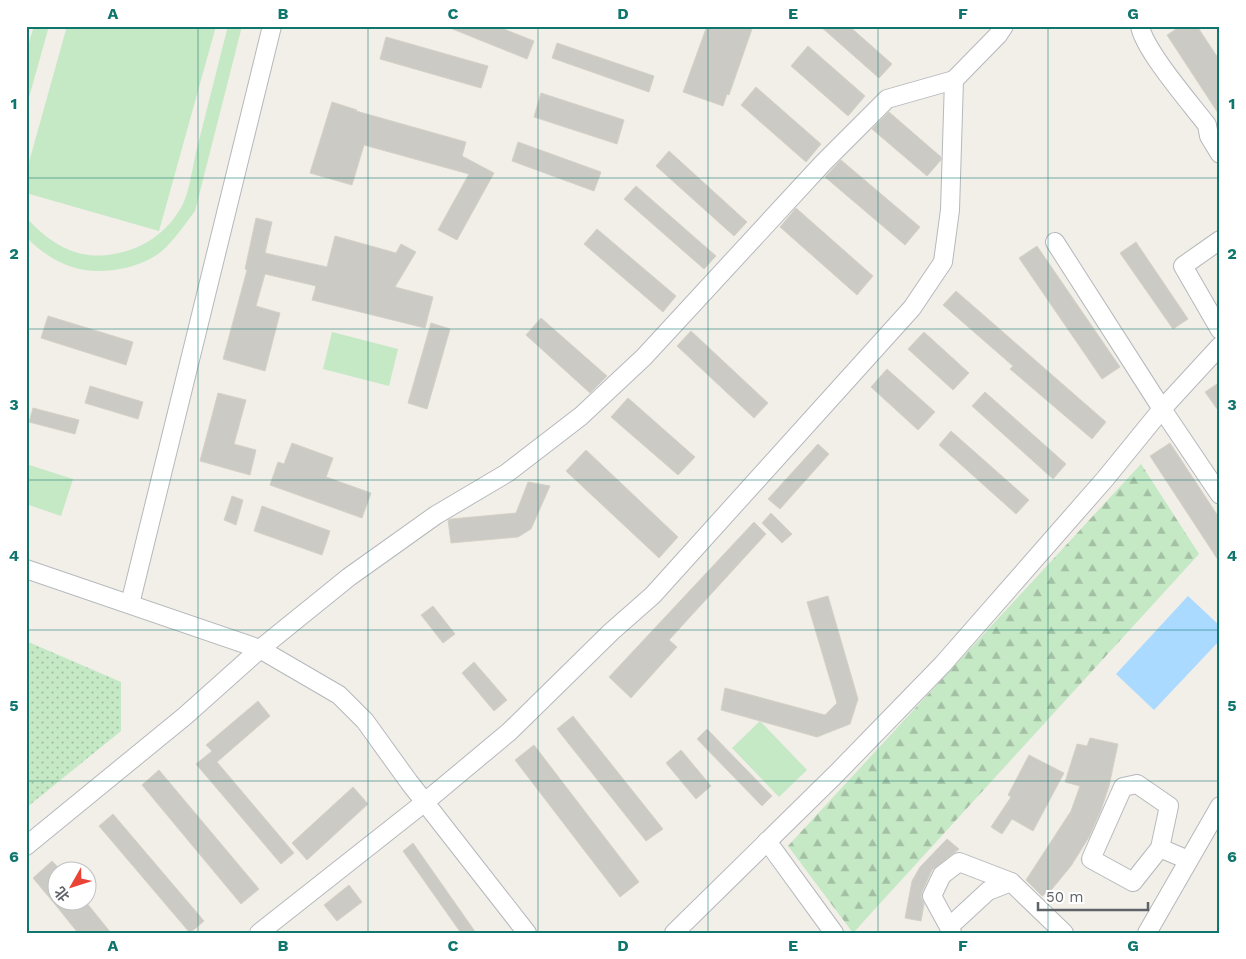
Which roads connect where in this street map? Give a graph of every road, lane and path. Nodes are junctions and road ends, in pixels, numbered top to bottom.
1 (272, 26) edge
2 (1004, 26) edge
3 (1140, 26) edge
4 (954, 80) junction
5 (1220, 154) edge
6 (1220, 240) edge
7 (1055, 242) dead end
8 (1220, 330) edge
9 (1220, 346) edge
10 (1162, 409) junction
11 (1220, 495) edge
12 (26, 569) edge
13 (130, 604) junction
14 (260, 648) junction
15 (425, 802) junction
16 (1220, 806) edge
17 (767, 841) junction
18 (26, 846) edge
19 (1160, 848) junction
20 (1188, 860) junction
21 (1011, 882) junction
22 (951, 930) edge
23 (260, 933) edge
24 (527, 933) edge
25 (674, 933) edge
26 (834, 933) edge
27 (1064, 933) edge
28 (1147, 933) edge

1 - 13 street
2 - 4 street
3 - 5 street
4 - 14 street
4 - 15 street
6 - 8 street
7 - 10 street
9 - 10 street
10 - 11 street
10 - 17 street
12 - 13 street
13 - 14 street
14 - 15 street
14 - 18 street
15 - 23 street
15 - 24 street
16 - 20 street
17 - 25 street
17 - 26 street
19 - 19 street
19 - 20 street
20 - 28 street
21 - 22 street
21 - 22 street
21 - 27 street

